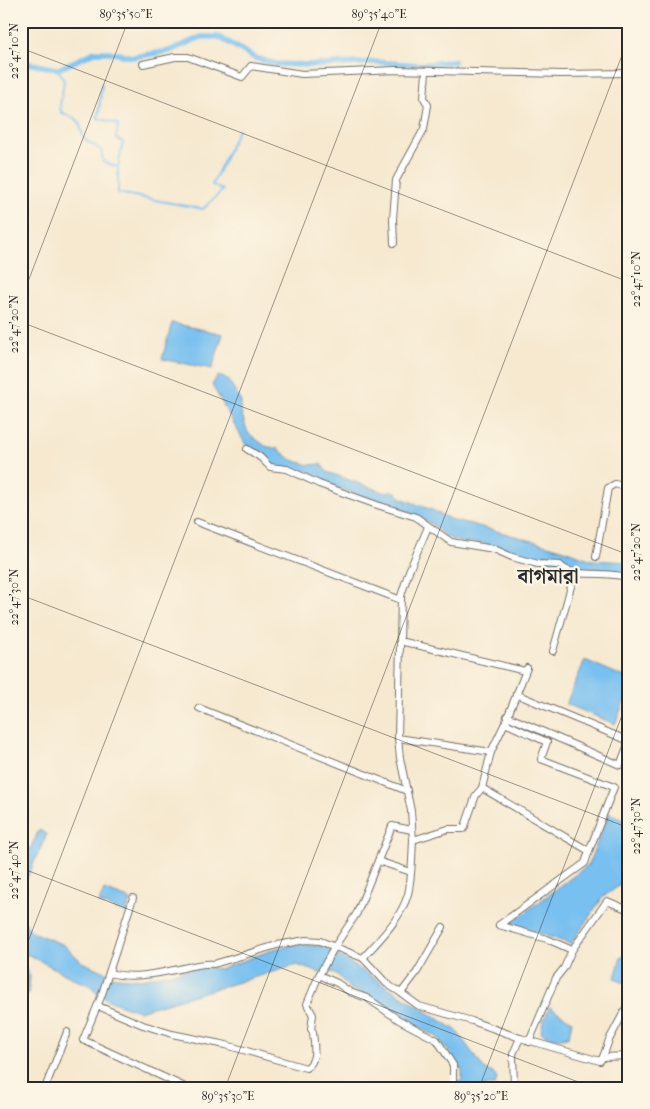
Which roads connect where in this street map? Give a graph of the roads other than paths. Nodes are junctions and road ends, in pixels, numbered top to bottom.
1 (143, 64) dead end
2 (426, 72) junction
3 (629, 73) edge
4 (394, 243) dead end
5 (247, 449) dead end
6 (629, 488) edge
7 (196, 522) dead end
8 (428, 527) junction
9 (596, 557) dead end
10 (575, 572) junction
11 (629, 577) edge
12 (401, 600) junction
13 (400, 641) junction
14 (553, 651) dead end
15 (516, 694) junction
16 (199, 708) dead end
17 (506, 719) junction
18 (398, 738) junction
19 (629, 742) edge
20 (491, 752) junction
21 (482, 788) junction
22 (406, 791) junction
23 (412, 830) junction
24 (413, 840) junction
25 (589, 851) junction
26 (378, 861) junction
27 (411, 872) junction
28 (133, 898) dead end
29 (629, 910) edge
30 (443, 927) dead end
31 (334, 948) junction
32 (572, 950) junction
33 (363, 958) junction
34 (109, 973) junction
35 (319, 974) junction
36 (401, 993) junction
37 (98, 1006) junction
38 (629, 1011) edge
39 (67, 1032) dead end
40 (520, 1038) junction
41 (529, 1042) junction
42 (629, 1056) edge
43 (603, 1057) junction
44 (45, 1088) edge
45 (187, 1088) edge
46 (453, 1088) edge
47 (514, 1088) edge

1 - 2 street
2 - 3 street
2 - 4 street
5 - 8 street
6 - 9 street
7 - 12 street
8 - 10 street
8 - 12 street
10 - 11 street
10 - 14 street
12 - 13 street
13 - 15 street
13 - 18 street
15 - 17 street
15 - 19 street
16 - 22 street
17 - 19 street
17 - 20 street
17 - 25 street
18 - 20 street
18 - 22 street
20 - 21 street
21 - 24 street
21 - 25 street
22 - 23 street
23 - 24 street
23 - 26 street
24 - 27 street
25 - 32 street
26 - 27 street
26 - 31 street
27 - 33 street
28 - 34 street
29 - 32 street
30 - 36 street
31 - 33 street
31 - 34 street
31 - 35 street
32 - 41 street
33 - 36 street
34 - 37 street
35 - 37 street
35 - 46 street
36 - 40 street
37 - 45 street
38 - 43 street
39 - 44 street
40 - 41 street
40 - 47 street
41 - 43 street
42 - 43 street

